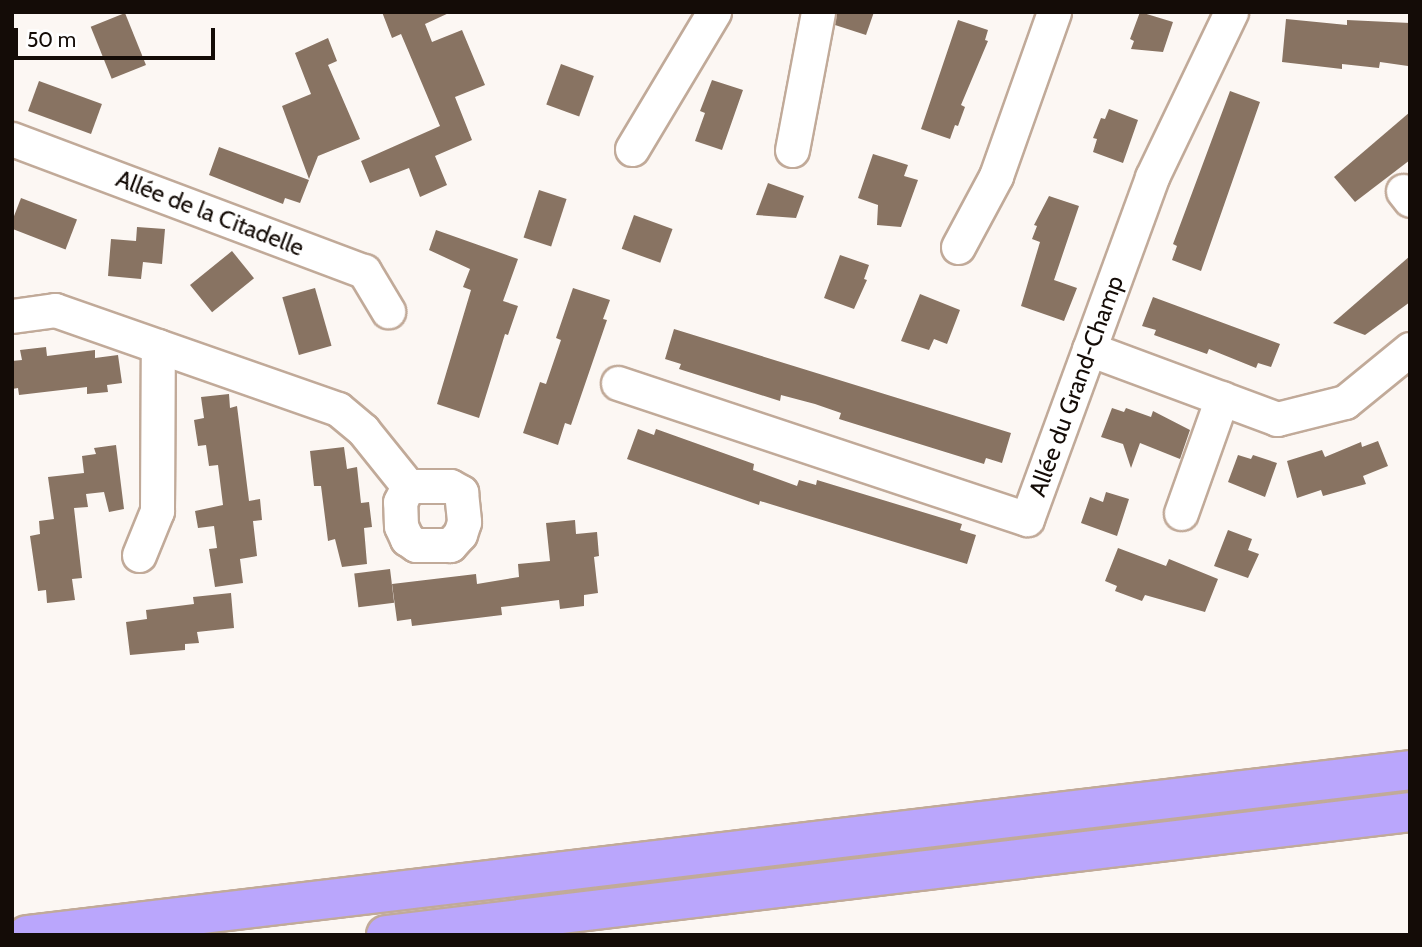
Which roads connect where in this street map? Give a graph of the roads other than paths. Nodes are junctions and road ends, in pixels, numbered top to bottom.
1 (713, 12) edge
2 (818, 12) edge
3 (1054, 12) edge
4 (1231, 12) edge
5 (12, 139) edge
6 (632, 149) dead end
7 (792, 150) dead end
8 (958, 247) dead end
9 (388, 311) dead end
10 (12, 316) edge
11 (158, 346) junction
12 (1089, 349) junction
13 (1410, 349) edge
14 (618, 383) dead end
15 (1222, 398) junction
16 (408, 486) dead end
17 (1181, 513) dead end
18 (139, 555) dead end
19 (1410, 770) edge
20 (1410, 812) edge
21 (27, 935) edge
22 (386, 935) edge

1 - 6 street
2 - 7 street
3 - 8 street
4 - 12 street, Allée du Grand-Champ
5 - 9 street, Allée de la Citadelle
10 - 11 street
11 - 16 street
11 - 18 street
12 - 14 street, Allée du Grand-Champ
12 - 15 street
13 - 15 street
15 - 17 street
19 - 21 highway
20 - 22 highway

